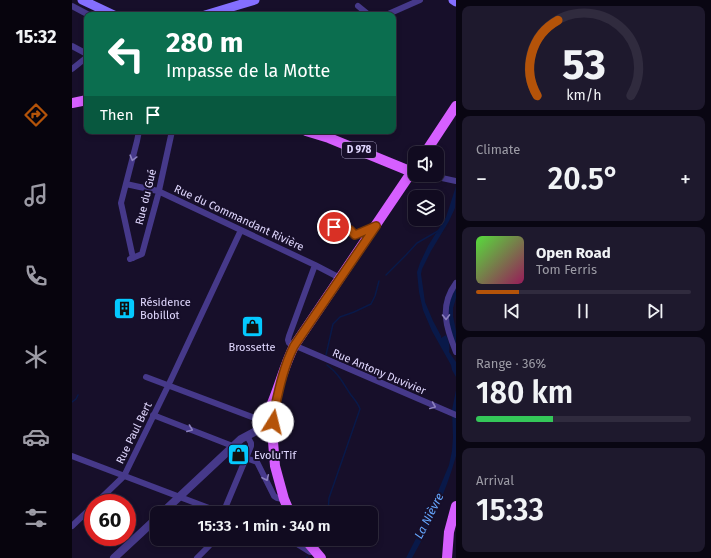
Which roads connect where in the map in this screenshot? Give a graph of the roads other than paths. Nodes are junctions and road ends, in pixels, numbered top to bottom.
1 (82, 0) edge
2 (255, 0) edge
3 (420, 0) edge
4 (453, 0) edge
5 (456, 2) edge
6 (72, 6) edge
7 (358, 6) dead end
8 (84, 12) edge
9 (107, 12) edge
10 (216, 12) edge
11 (365, 12) edge
12 (393, 12) edge
13 (72, 46) edge
14 (84, 53) edge
15 (84, 58) edge
16 (72, 69) edge
17 (84, 101) edge
18 (72, 103) edge
19 (456, 106) edge
20 (139, 134) edge
21 (171, 134) edge
22 (316, 134) edge
23 (430, 146) edge
24 (408, 169) edge
25 (444, 178) edge
26 (408, 180) edge
27 (456, 181) edge
28 (126, 184) junction
29 (158, 191) junction
30 (376, 226) junction
31 (334, 227) dead end
32 (241, 230) junction
33 (315, 265) junction
34 (340, 278) junction
35 (456, 283) edge
36 (294, 346) junction
37 (456, 352) edge
38 (146, 377) dead end
39 (168, 386) junction
40 (153, 415) junction
41 (456, 415) edge
42 (265, 425) junction
43 (247, 436) junction
44 (232, 447) junction
45 (72, 456) edge
46 (246, 458) junction
47 (124, 476) junction
48 (105, 494) edge
49 (179, 497) junction
50 (284, 499) junction
51 (169, 506) edge
52 (203, 506) edge
53 (225, 506) edge
54 (287, 506) edge
55 (456, 506) edge
56 (84, 515) edge
57 (150, 525) edge
58 (72, 526) edge
59 (209, 546) edge
60 (300, 546) edge
61 (311, 546) edge
62 (318, 555) edge
63 (114, 558) edge
64 (196, 558) edge
65 (447, 558) edge

1 - 9 main road
2 - 10 main road
3 - 12 street
4 - 5 main road
6 - 8 street
7 - 11 street
13 - 14 street
15 - 16 street
17 - 18 main road
19 - 23 main road
20 -> 28 street
21 - 29 street, Rue du Gué
22 - 24 main road, D 978
25 - 27 street
26 - 30 main road
28 - 29 street, Rue du Commandant Rivière
28 - 29 street, Rue du Gué
29 - 32 street, Rue du Commandant Rivière
30 - 31 street
30 - 34 main road
32 - 33 street, Rue du Commandant Rivière
32 - 39 street, Rue Paul Bert
33 - 34 street, Rue du Commandant Rivière
33 - 36 street
34 - 36 main road
35 -> 37 street
36 -> 41 street, Rue Antony Duvivier
36 - 42 main road
38 - 39 street
39 - 40 street, Rue Paul Bert
39 - 42 street
40 -> 44 street
40 - 47 street, Rue Paul Bert
42 - 43 street
42 - 50 main road
43 - 44 street
43 - 46 street
44 - 49 street
45 - 47 street
46 -> 50 street
46 - 53 street
47 - 48 street, Rue Paul Bert
47 - 49 street
49 - 51 street
49 - 52 street
50 - 54 main road
55 - 65 main road
56 - 58 street
57 - 63 street
59 - 64 street
60 - 62 street
61 - 62 main road

